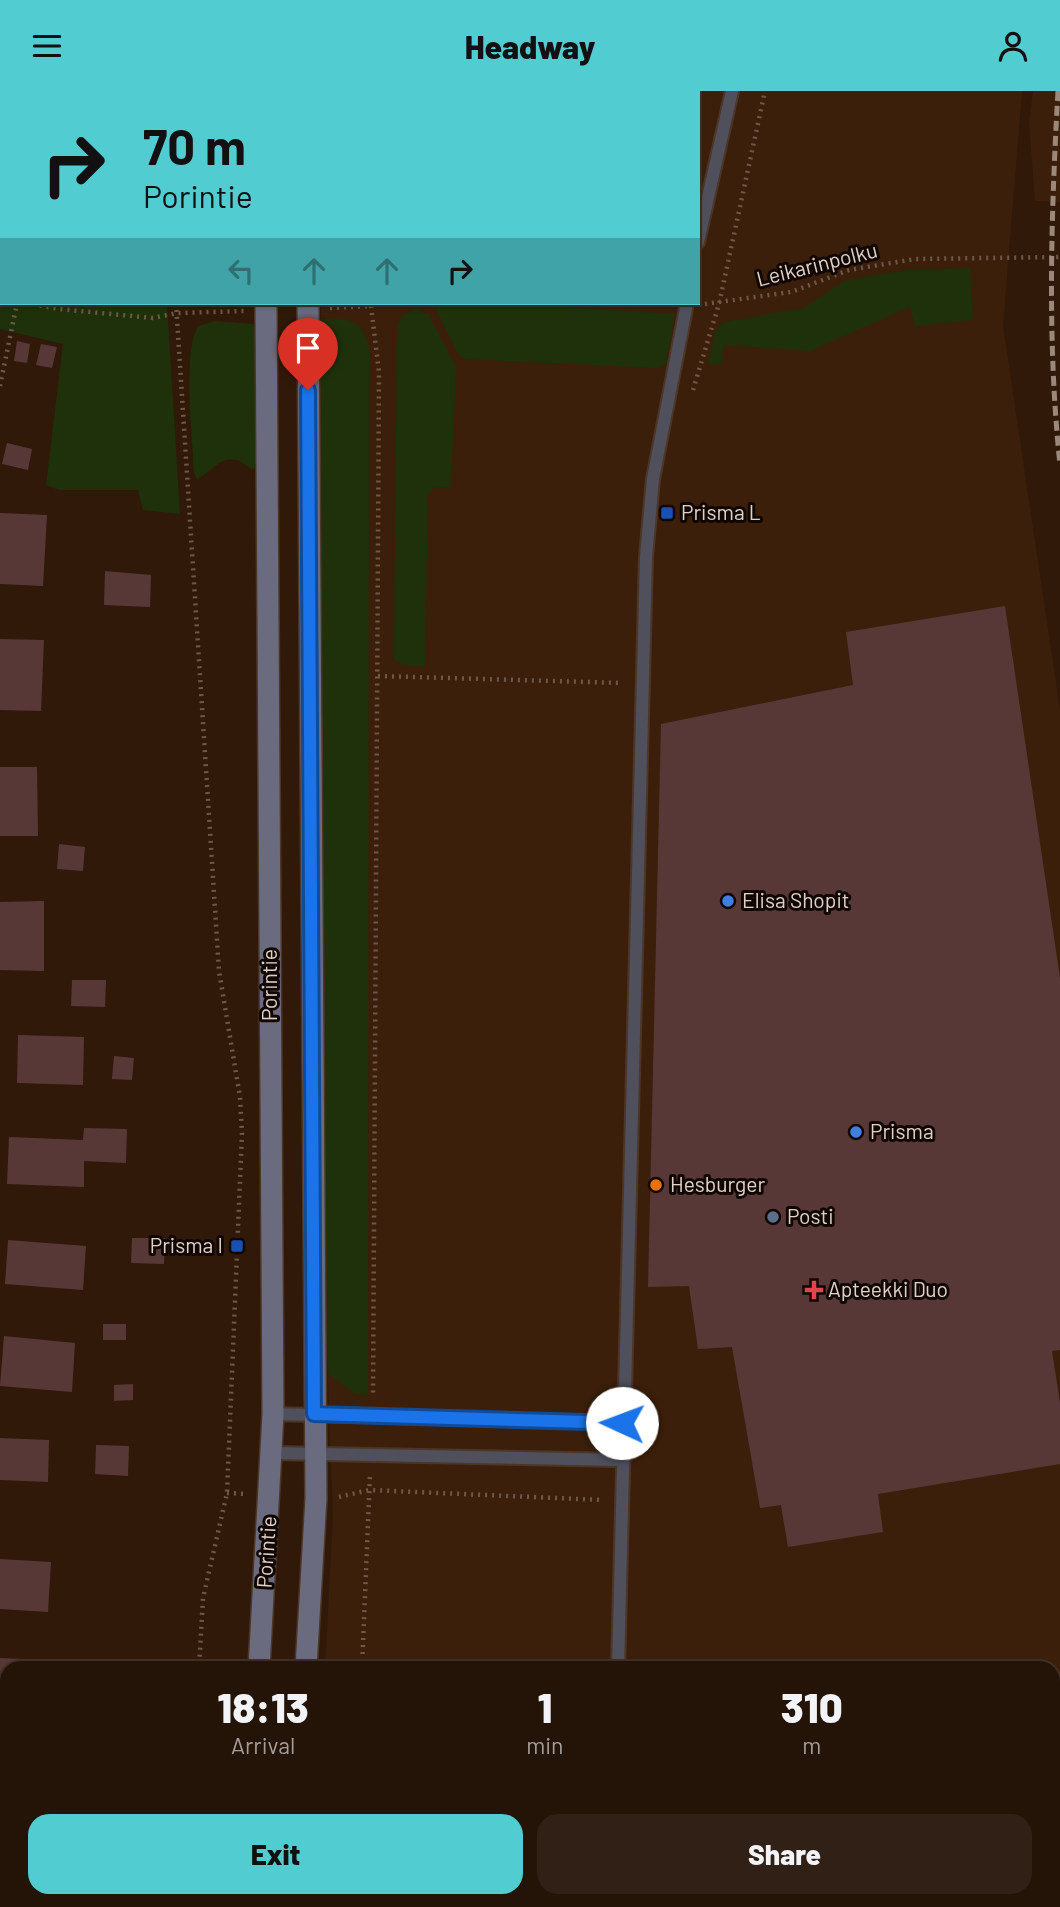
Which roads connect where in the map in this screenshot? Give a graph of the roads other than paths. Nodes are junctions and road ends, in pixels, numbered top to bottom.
1 (732, 91) edge
2 (700, 233) edge
3 (266, 305) edge
4 (308, 305) edge
5 (687, 305) edge
6 (273, 1414) junction
7 (314, 1414) junction
8 (622, 1423) junction
9 (272, 1453) junction
10 (315, 1454) junction
11 (622, 1461) junction
12 (260, 1661) edge
13 (306, 1661) edge
14 (618, 1661) edge

1 - 2 lane
3 - 6 main road, Porintie
4 - 7 main road, Porintie
5 - 8 lane
6 - 7 lane
6 - 9 main road, Porintie
7 - 8 lane
7 - 10 main road, Porintie
8 - 11 lane
8 - 11 lane
9 - 10 lane
9 - 12 main road, Porintie
10 - 11 lane
10 - 13 main road, Porintie
11 - 14 lane

